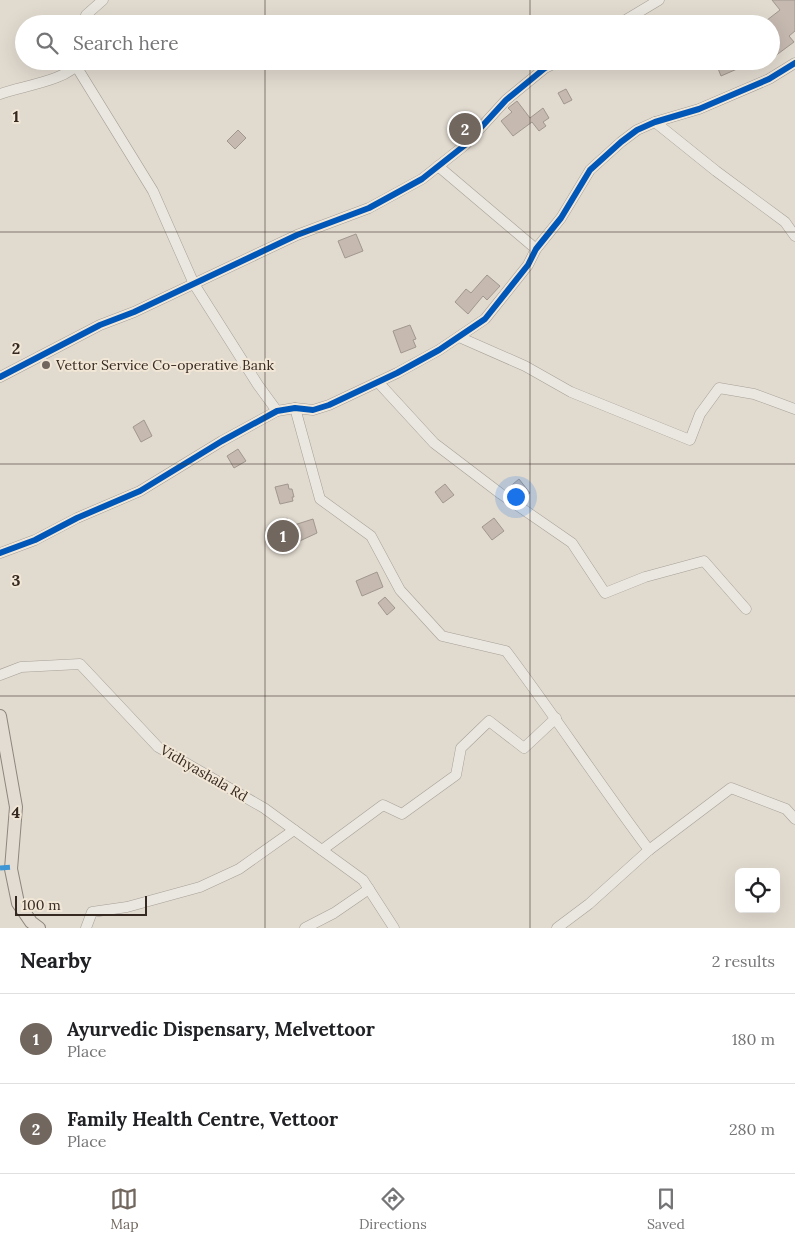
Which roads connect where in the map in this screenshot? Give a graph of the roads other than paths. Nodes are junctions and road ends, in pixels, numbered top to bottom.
1 (102, 0) edge
2 (659, 0) edge
3 (86, 15) edge
4 (634, 15) edge
5 (795, 63) edge
6 (71, 70) edge
7 (82, 70) edge
8 (543, 70) edge
9 (0, 94) edge
10 (655, 122) junction
11 (438, 166) junction
12 (795, 236) edge
13 (536, 249) junction
14 (194, 284) junction
15 (459, 337) junction
16 (0, 377) edge
17 (378, 382) junction
18 (295, 408) junction
19 (795, 408) edge
20 (276, 411) junction
21 (0, 553) edge
22 (746, 609) dead end
23 (0, 675) edge
24 (0, 717) edge
25 (556, 718) junction
26 (795, 819) edge
27 (294, 830) junction
28 (322, 850) junction
29 (650, 850) junction
30 (368, 889) junction
31 (39, 928) edge
32 (86, 928) edge
33 (305, 928) edge
34 (394, 928) edge
35 (557, 928) edge

1 - 3 street
2 - 4 street
5 - 10 street
6 - 9 street
7 - 14 street
8 - 11 street
10 - 12 street
10 - 13 street
11 - 13 street
11 - 14 street
13 - 15 street
14 - 16 street
14 - 20 street
15 - 17 street
15 - 19 street
17 - 18 street
17 - 22 street
18 - 20 street
18 - 25 street
20 - 21 street
23 - 27 street, Vidhyashala Rd
24 - 31 main road
25 - 28 street
25 - 29 street
26 - 29 street
27 - 28 street, Vidhyashala Rd
27 - 32 street
28 - 30 street, Vidhyashala Rd
29 - 35 street
30 - 33 street
30 - 34 street, Vidhyashala Rd

